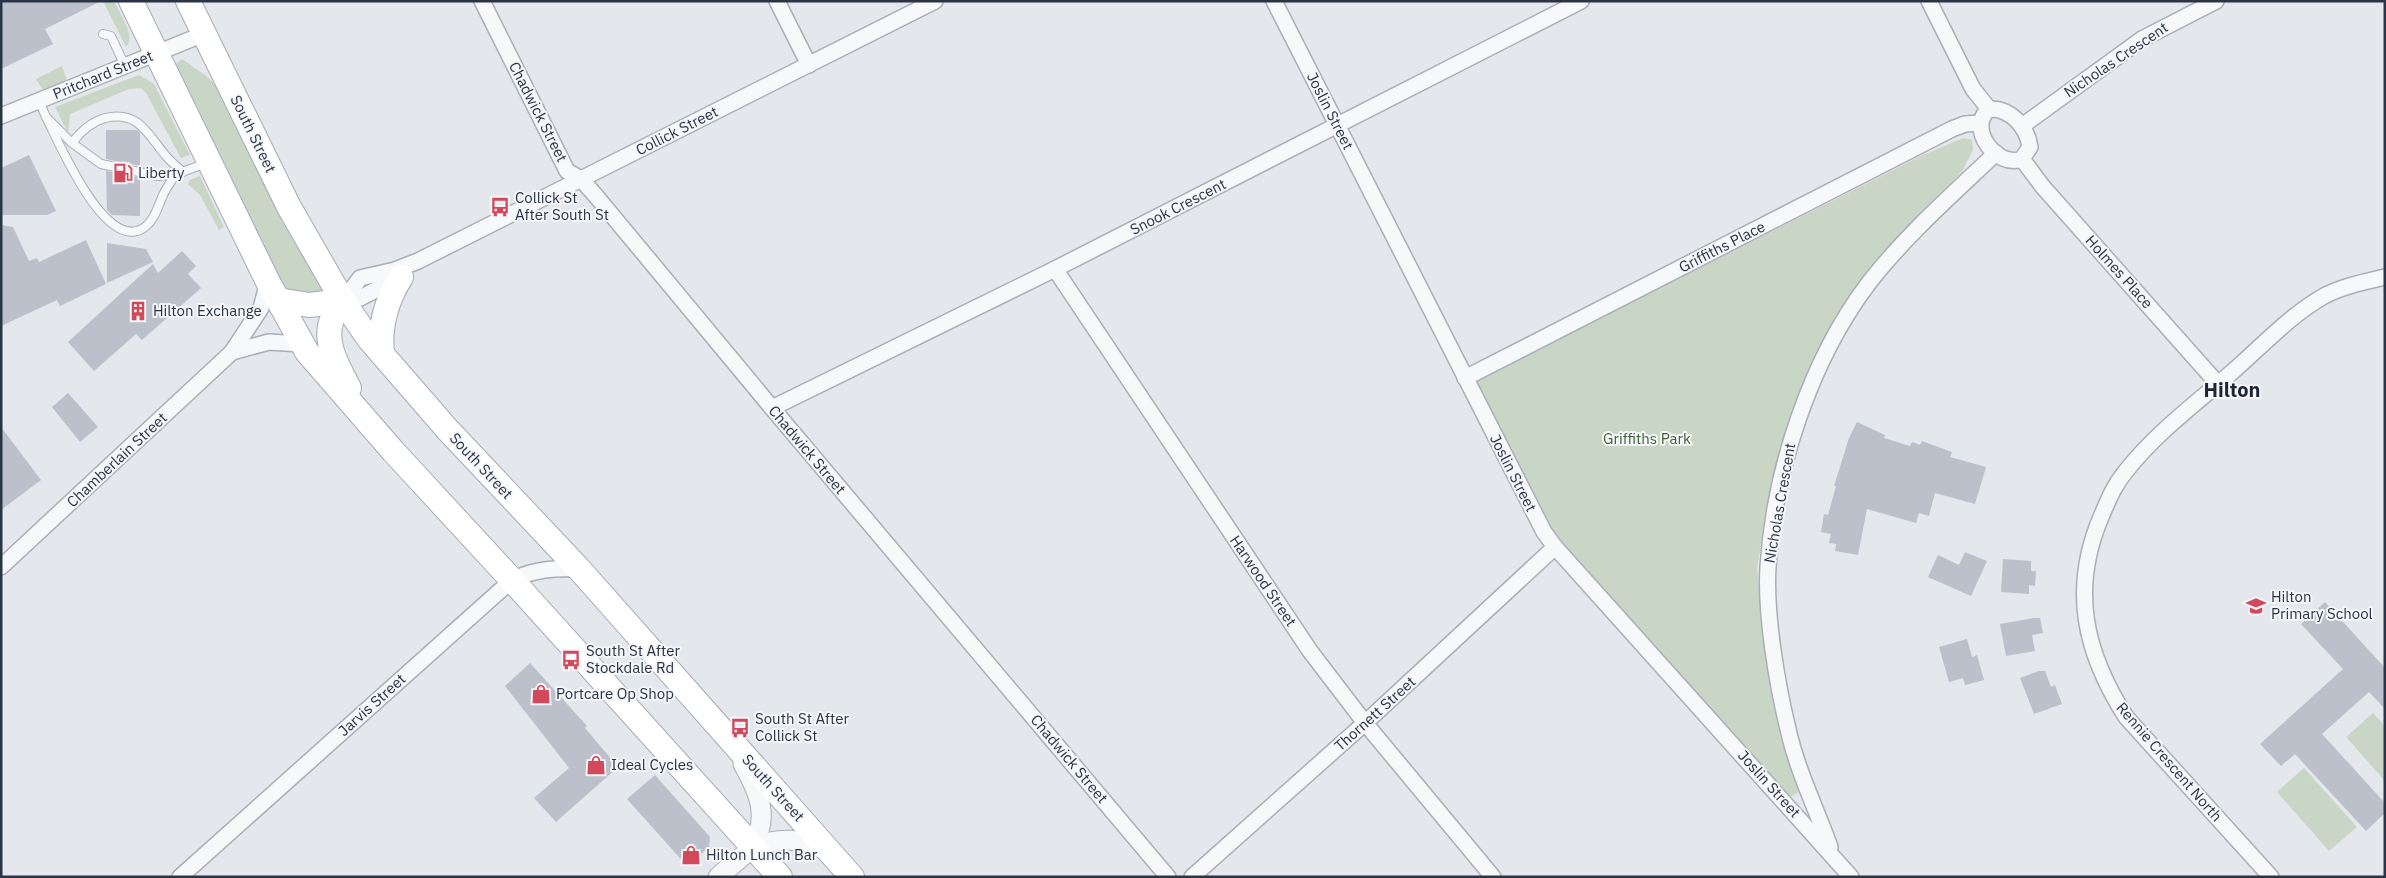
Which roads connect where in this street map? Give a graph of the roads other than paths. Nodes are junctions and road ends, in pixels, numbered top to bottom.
1 (131, 1) edge
2 (188, 1) edge
3 (482, 1) edge
4 (777, 1) edge
5 (935, 1) edge
6 (1274, 1) edge
7 (1581, 1) edge
8 (1929, 1) edge
9 (2216, 1) edge
10 (103, 34) dead end
11 (204, 34) junction
12 (156, 54) junction
13 (809, 65) junction
14 (125, 66) junction
15 (39, 101) junction
16 (1989, 110) junction
17 (1, 116) edge
18 (46, 117) junction
19 (1980, 123) junction
20 (1338, 126) junction
21 (2022, 126) junction
22 (72, 143) junction
23 (1996, 153) junction
24 (2022, 158) junction
25 (209, 162) junction
26 (180, 173) junction
27 (580, 179) junction
28 (418, 261) junction
29 (1055, 269) junction
30 (401, 277) junction
31 (2385, 277) edge
32 (273, 291) junction
33 (343, 301) junction
34 (301, 344) junction
35 (232, 352) junction
36 (382, 354) junction
37 (1465, 378) junction
38 (2218, 384) junction
39 (772, 408) junction
40 (362, 415) junction
41 (1555, 547) junction
42 (1, 567) edge
43 (579, 569) junction
44 (512, 580) junction
45 (1365, 723) junction
46 (730, 740) junction
47 (752, 846) junction
48 (832, 853) junction
49 (1833, 855) junction
50 (2263, 874) edge
51 (180, 877) edge
52 (718, 877) edge
53 (780, 877) edge
54 (852, 877) edge
55 (1168, 877) edge
56 (1192, 877) edge
57 (1493, 877) edge
58 (1851, 877) edge

1 - 12 main road
2 - 11 main road, South Street
3 - 27 street, Chadwick Street
4 - 13 street
5 - 13 street, Collick Street
6 - 20 street, Joslin Street
7 - 20 street, Snook Crescent
8 - 16 street
9 - 21 street, Nicholas Crescent
10 - 14 lane
11 - 12 street, Pritchard Street
11 - 33 main road, South Street
12 - 14 street, Pritchard Street
12 - 25 main road
13 - 27 street, Collick Street
14 - 15 street, Pritchard Street
15 - 17 street, Pritchard Street
15 - 18 lane
16 - 19 street
16 - 21 street
18 - 22 lane
18 - 26 lane
19 - 23 street
19 - 37 street, Griffiths Place
20 - 29 street, Snook Crescent
20 - 37 street, Joslin Street
21 - 24 street
22 - 26 lane
22 - 26 lane
23 - 24 street
23 - 49 street, Nicholas Crescent
24 - 38 street, Holmes Place
25 - 26 lane
25 - 32 main road
27 - 28 street, Collick Street
27 - 39 street, Chadwick Street
28 - 30 street, Collick Street
28 - 33 street, Collick Street
29 - 39 street, Snook Crescent
29 - 45 street, Harwood Street
30 - 33 street, Collick Street
30 - 36 main road
31 - 38 street, Rennie Crescent North
32 - 33 main road
32 - 34 main road
32 - 35 street, Chamberlain Street
33 - 36 main road, South Street
33 - 40 main road
34 - 35 street, Chamberlain Street
34 - 40 main road
35 - 42 street, Chamberlain Street
36 - 43 main road, South Street
37 - 41 street, Joslin Street
38 - 50 street, Rennie Crescent North
39 - 55 street, Chadwick Street
40 - 44 main road
41 - 45 street, Thornett Street
41 - 49 street, Joslin Street
43 - 44 street, Jarvis Street
43 - 46 main road, South Street
44 - 47 main road
44 - 51 street, Jarvis Street
45 - 56 street, Thornett Street
45 - 57 street, Harwood Street
46 - 47 street
46 - 48 main road, South Street
47 - 48 street
47 - 52 street
47 - 53 main road
48 - 54 main road, South Street
49 - 58 street, Joslin Street

